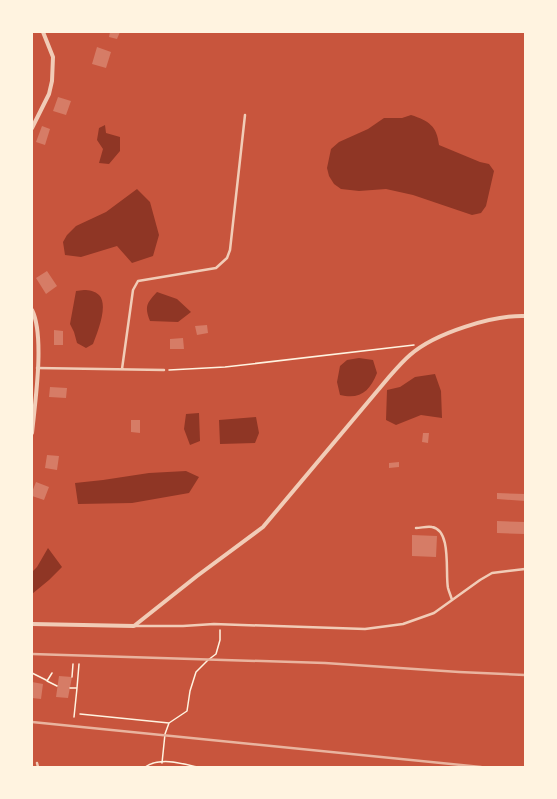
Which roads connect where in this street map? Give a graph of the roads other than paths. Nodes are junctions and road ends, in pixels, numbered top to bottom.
1 (43, 32) edge
2 (245, 115) dead end
3 (32, 128) edge
4 (32, 310) edge
5 (525, 316) edge
6 (37, 368) junction
7 (122, 370) junction
8 (164, 370) road end
9 (32, 433) edge
10 (416, 528) dead end
11 (525, 569) edge
12 (452, 600) junction
13 (32, 624) edge
14 (134, 626) junction
15 (36, 763) dead end
16 (38, 767) edge

1 - 3 street
2 - 7 lane
4 - 6 street
5 - 14 street
6 - 7 lane
6 - 9 street
7 - 8 lane
10 - 12 lane
11 - 12 lane
12 - 14 lane
13 - 14 street
15 - 16 lane

